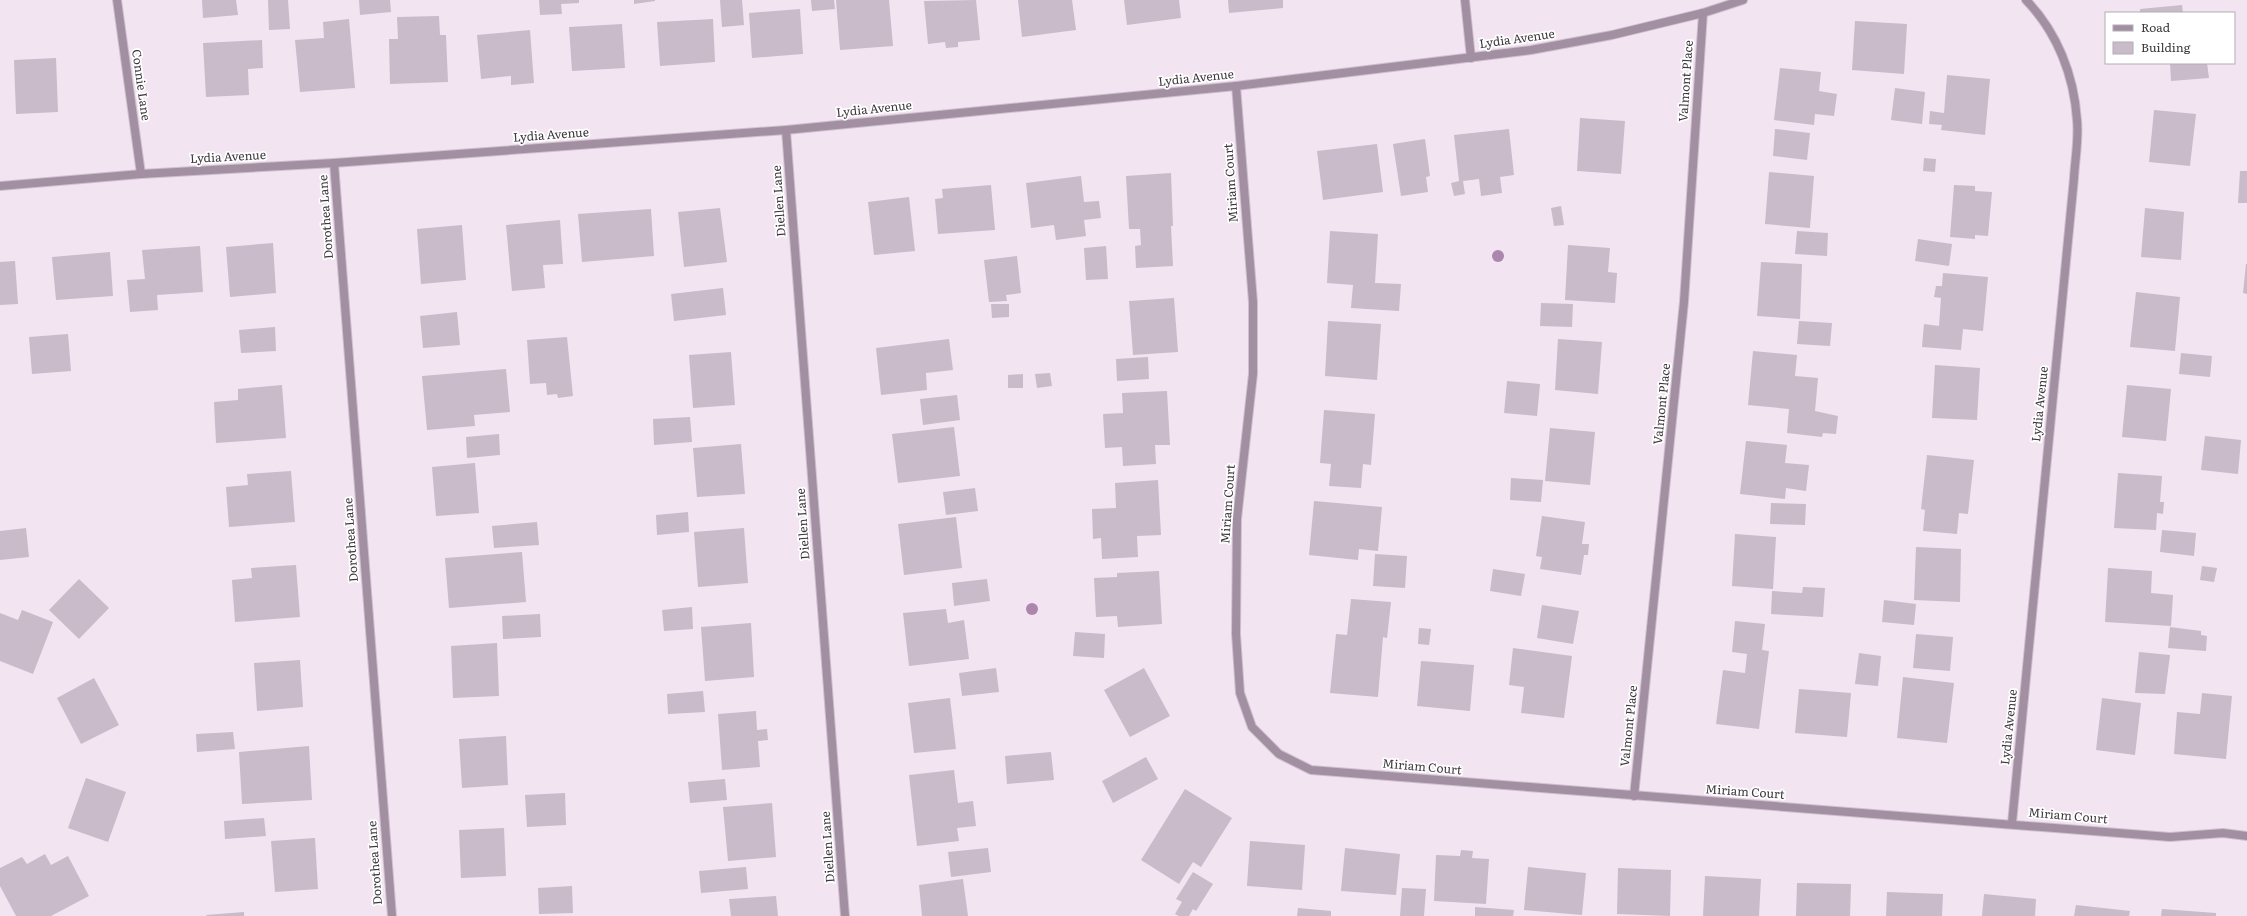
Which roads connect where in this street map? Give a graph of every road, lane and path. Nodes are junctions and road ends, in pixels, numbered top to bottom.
1 (117, 0) edge
2 (1465, 0) edge
3 (1743, 0) edge
4 (2026, 0) edge
5 (1703, 13) junction
6 (1471, 58) junction
7 (1236, 86) junction
8 (786, 130) junction
9 (334, 163) junction
10 (142, 174) junction
11 (0, 186) edge
12 (1634, 796) junction
13 (2012, 823) junction
14 (2247, 836) edge
15 (392, 916) edge
16 (845, 916) edge

1 - 10 street, Connie Lane
2 - 6 street
3 - 5 street, Lydia Avenue
4 - 13 street, Lydia Avenue
5 - 6 street, Lydia Avenue
5 - 12 street, Valmont Place
6 - 7 street, Lydia Avenue
7 - 8 street, Lydia Avenue
7 - 12 street, Miriam Court
8 - 9 street, Lydia Avenue
8 - 16 street, Diellen Lane
9 - 10 street, Lydia Avenue
9 - 15 street, Dorothea Lane
10 - 11 street, Lydia Avenue
12 - 13 street, Miriam Court
13 - 14 street, Miriam Court

